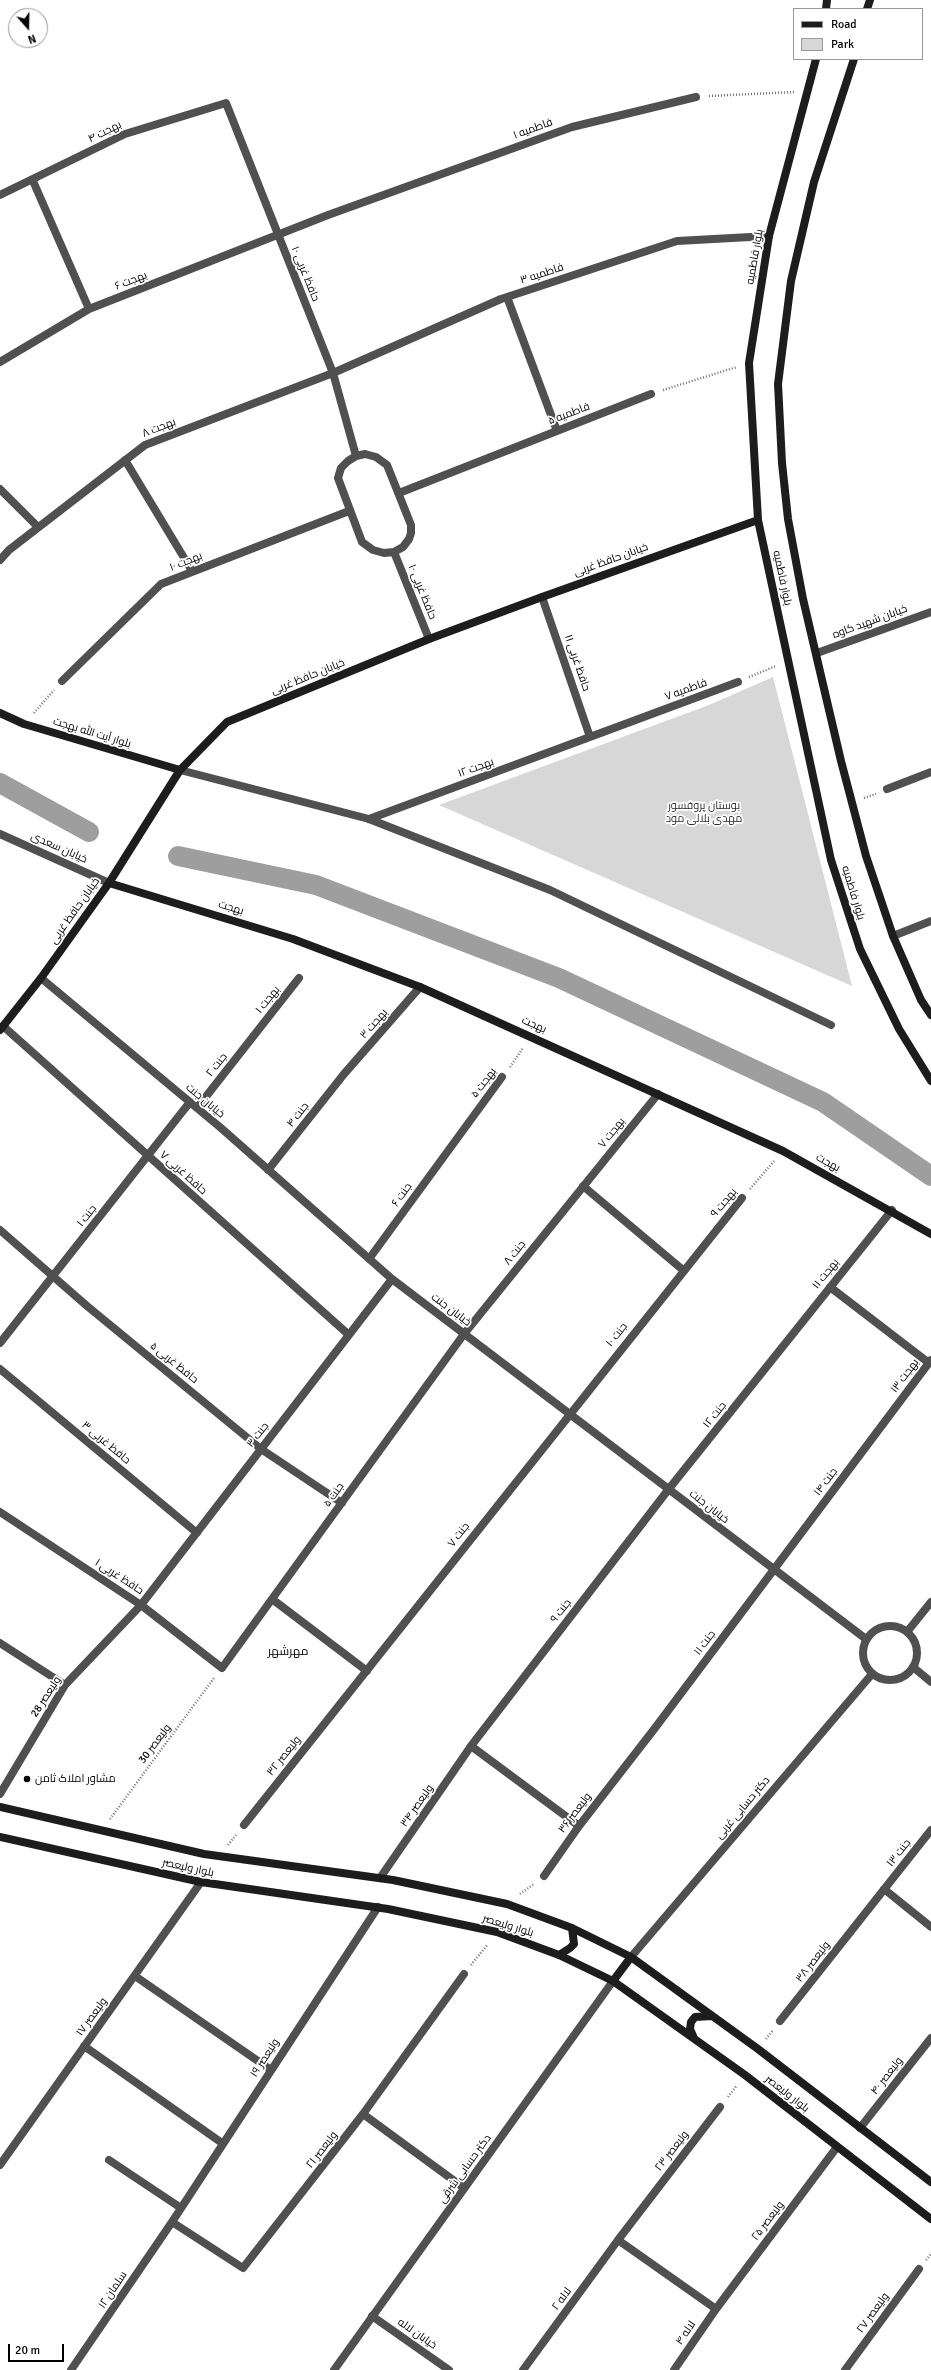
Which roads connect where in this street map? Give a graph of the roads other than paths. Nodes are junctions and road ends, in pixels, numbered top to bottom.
1 (816, 60) edge
2 (854, 60) edge
3 (696, 97) road end
4 (226, 103) joint
5 (33, 181) junction
6 (0, 196) edge
7 (277, 236) junction
8 (769, 236) junction
9 (507, 297) junction
10 (89, 309) junction
11 (0, 362) edge
12 (333, 373) junction
13 (651, 394) road end
14 (557, 431) junction
15 (356, 456) junction
16 (126, 460) junction
17 (0, 489) edge
18 (399, 493) junction
19 (349, 511) junction
20 (758, 520) junction
21 (38, 528) junction
22 (394, 552) junction
23 (0, 560) edge
24 (192, 571) junction
25 (542, 597) junction
26 (931, 612) edge
27 (429, 639) junction
28 (817, 653) junction
29 (62, 681) road end
30 (738, 682) road end
31 (0, 713) edge
32 (590, 737) junction
33 (180, 770) junction
34 (931, 772) edge
35 (887, 789) road end
36 (369, 819) junction
37 (0, 834) edge
38 (109, 882) junction
39 (931, 921) edge
40 (893, 936) junction
41 (41, 978) junction
42 (299, 978) dead end
43 (420, 987) junction
44 (931, 1015) edge
45 (831, 1025) dead end
46 (2, 1028) edge
47 (254, 1035) joint
48 (344, 1074) joint
49 (502, 1077) road end
50 (931, 1081) edge
51 (658, 1094) junction
52 (194, 1105) junction
53 (453, 1143) joint
54 (148, 1156) junction
55 (268, 1170) junction
56 (583, 1186) junction
57 (742, 1198) road end
58 (892, 1210) junction
59 (0, 1230) edge
60 (931, 1234) edge
61 (369, 1259) junction
62 (682, 1270) junction
63 (53, 1276) junction
64 (392, 1279) junction
65 (830, 1287) junction
66 (464, 1334) junction
67 (349, 1335) junction
68 (0, 1343) edge
69 (778, 1353) joint
70 (930, 1362) edge
71 (0, 1369) edge
72 (897, 1406) joint
73 (568, 1414) junction
74 (262, 1449) junction
75 (668, 1490) junction
76 (342, 1503) junction
77 (0, 1512) edge
78 (197, 1533) junction
79 (773, 1570) junction
80 (272, 1599) junction
81 (931, 1602) edge
82 (141, 1605) junction
83 (908, 1632) junction
84 (866, 1639) junction
85 (0, 1643) edge
86 (913, 1667) junction
87 (222, 1668) joint
88 (367, 1671) junction
89 (872, 1674) junction
90 (931, 1682) edge
91 (65, 1685) junction
92 (655, 1728) joint
93 (471, 1746) junction
94 (0, 1794) edge
95 (0, 1807) edge
96 (244, 1825) road end
97 (579, 1826) junction
98 (931, 1830) edge
99 (0, 1837) edge
100 (544, 1876) road end
101 (380, 1878) junction
102 (201, 1882) junction
103 (884, 1889) junction
104 (378, 1907) junction
105 (931, 1927) edge
106 (572, 1928) junction
107 (559, 1955) junction
108 (631, 1957) junction
109 (464, 1974) road end
110 (135, 1976) junction
111 (614, 1981) junction
112 (713, 2016) junction
113 (780, 2021) road end
114 (931, 2038) edge
115 (695, 2039) junction
116 (84, 2046) junction
117 (270, 2070) junction
118 (720, 2107) road end
119 (363, 2114) junction
120 (860, 2128) junction
121 (222, 2143) junction
122 (837, 2147) junction
123 (109, 2160) dead end
124 (0, 2165) edge
125 (931, 2182) edge
126 (464, 2188) junction
127 (181, 2208) junction
128 (931, 2219) edge
129 (172, 2222) junction
130 (618, 2240) junction
131 (919, 2269) dead end
132 (716, 2309) junction
133 (372, 2316) junction
134 (71, 2370) edge
135 (334, 2370) edge
136 (448, 2370) edge
137 (523, 2370) edge
138 (674, 2370) edge
139 (845, 2370) edge

1 - 8 main road, بلوار فاطمیه
2 - 28 main road, بلوار فاطمیه
3 - 7 street, فاطمیه ۱
4 - 5 street, بهجت ۴
4 - 7 street, حافظ غربی ۱۰
5 - 6 street, بهجت ۴
5 - 10 street
7 - 10 street, بهجت ۶
7 - 12 street, حافظ غربی ۱۰
8 - 9 street, فاطمیه ۳
8 - 20 main road, بلوار فاطمیه
9 - 12 street, فاطمیه ۳
9 - 14 street
10 - 11 street, بهجت ۶
12 - 15 street, حافظ غربی ۱۰
12 - 16 street, بهجت ۸
13 - 14 street, فاطمیه ۵
14 - 18 street, فاطمیه ۵
15 - 18 street
15 - 19 street
16 - 21 street, بهجت ۸
16 - 24 street
17 - 21 street
18 - 22 street
19 - 22 street
19 - 24 street, بهجت ۱۰
20 - 25 main road, خیابان حافظ غربی
20 - 50 main road, بلوار فاطمیه
21 - 23 street, بهجت ۸
22 - 27 street, حافظ غربی ۱۰
24 - 29 street, بهجت ۱۰
25 - 27 main road, خیابان حافظ غربی
25 - 32 street, حافظ غربی ۱۱
26 - 28 street, خیابان شهید کاوه
27 - 33 main road, خیابان حافظ غربی
28 - 40 main road, بلوار فاطمیه
30 - 32 street, فاطمیه ۷
31 - 33 main road, بلوار آیت الله بهجت
32 - 36 street, بهجت ۱۲
33 - 36 street
33 - 38 main road, خیابان حافظ غربی
34 - 35 street
36 - 45 street
37 - 38 street, خیابان سعدی
38 - 41 main road, خیابان حافظ غربی
38 - 43 main road, بهجت
39 - 40 street
40 - 44 main road, بلوار فاطمیه
41 - 46 main road, خیابان حافظ غربی
41 - 52 street, خیابان جنت
42 - 47 street, بهجت ۱
43 - 48 street, بهجت ۳
43 - 51 main road, بهجت
46 - 54 street, حافظ غربی ۷
47 - 52 street, جنت ۲
48 - 55 street, جنت ۴
49 - 53 street, بهجت ۵
51 - 56 street, بهجت ۷
51 - 58 main road, بهجت
52 - 54 street, جنت ۱
52 - 55 street, خیابان جنت
53 - 61 street, جنت ۶
54 - 63 street, جنت ۱
54 - 67 street, حافظ غربی ۷
55 - 61 street, خیابان جنت
56 - 62 street
56 - 66 street, جنت ۸
57 - 62 street, بهجت ۹
58 - 60 main road, بهجت
58 - 65 street, بهجت ۱۱
59 - 63 street, حافظ غربی ۵
61 - 64 street, خیابان جنت
62 - 73 street, جنت ۱۰
63 - 68 street, جنت ۱
63 - 74 street, حافظ غربی ۵
64 - 66 street, خیابان جنت
64 - 67 street, جنت ۳
65 - 69 street, بهجت ۱۱
65 - 70 street
66 - 73 street, خیابان جنت
66 - 76 street, جنت ۵
67 - 74 street, جنت ۳
69 - 75 street, جنت ۱۲
70 - 72 street, بهجت ۱۳
71 - 78 street, حافظ غربی ۳
72 - 79 street, جنت ۱۴
73 - 75 street, خیابان جنت
73 - 88 street, جنت ۷
74 - 76 street, حافظ غربی ۵
74 - 78 street, جنت ۳
75 - 79 street, خیابان جنت
75 - 93 street, جنت ۹
76 - 80 street, جنت ۵
77 - 82 street, حافظ غربی ۱
78 - 82 street, جنت ۳
79 - 84 street, خیابان جنت
79 - 92 street, جنت ۱۱
80 - 87 street, جنت ۵
80 - 88 street
81 - 83 street
82 - 87 street, حافظ غربی ۱
82 - 91 street, ولیعصر 28
83 - 84 street
83 - 86 street
84 - 89 street
85 - 91 street
86 - 89 street
86 - 90 street
88 - 96 street, ولیعصر ۳۲
89 - 108 street, دکتر حسابی غربی
91 - 94 street, ولیعصر 28
92 - 97 street, ولیعصر ۳۶
93 - 97 street
93 - 101 street, ولیعصر ۳۴
95 - 101 main road, بلوار ولیعصر
97 - 100 street, ولیعصر ۳۶
98 - 103 street, جنت ۱۳
99 - 102 main road, بلوار ولیعصر
101 - 106 main road, بلوار ولیعصر
102 - 104 main road, بلوار ولیعصر
102 - 110 street, ولیعصر ۱۷
103 - 105 street
103 - 113 street, ولیعصر ۳۸
104 - 107 main road, بلوار ولیعصر
104 - 117 street, ولیعصر ۱۹
106 - 107 main road
106 - 108 main road, بلوار ولیعصر
107 - 111 main road, بلوار ولیعصر
108 - 111 main road
108 - 112 main road, بلوار ولیعصر
109 - 119 street, ولیعصر ۲۱
110 - 116 street, ولیعصر ۱۷
110 - 117 street
111 - 115 main road, بلوار ولیعصر
111 - 126 street, دکتر حسابی شرقی
112 - 115 main road
112 - 120 main road, بلوار ولیعصر
114 - 120 street, ولیعصر ۴۰
115 - 122 main road, بلوار ولیعصر
116 - 121 street
116 - 124 street, ولیعصر ۱۷
117 - 121 street, ولیعصر ۱۹
118 - 130 street, ولیعصر ۲۳
119 - 126 street
119 - 129 street, ولیعصر ۲۱
120 - 125 main road, بلوار ولیعصر
121 - 127 street, ولیعصر ۱۹
122 - 128 main road, بلوار ولیعصر
122 - 132 street, ولیعصر ۲۵
123 - 127 street
126 - 133 street, دکتر حسابی شرقی
127 - 129 street, ولیعصر ۱۹
129 - 134 street, سلمان ۱۲
130 - 132 street
130 - 137 street, لاله ۲
131 - 139 street, ولیعصر ۲۷
132 - 138 street, لاله ۴
133 - 135 street, دکتر حسابی شرقی
133 - 136 street, خیابان لاله

